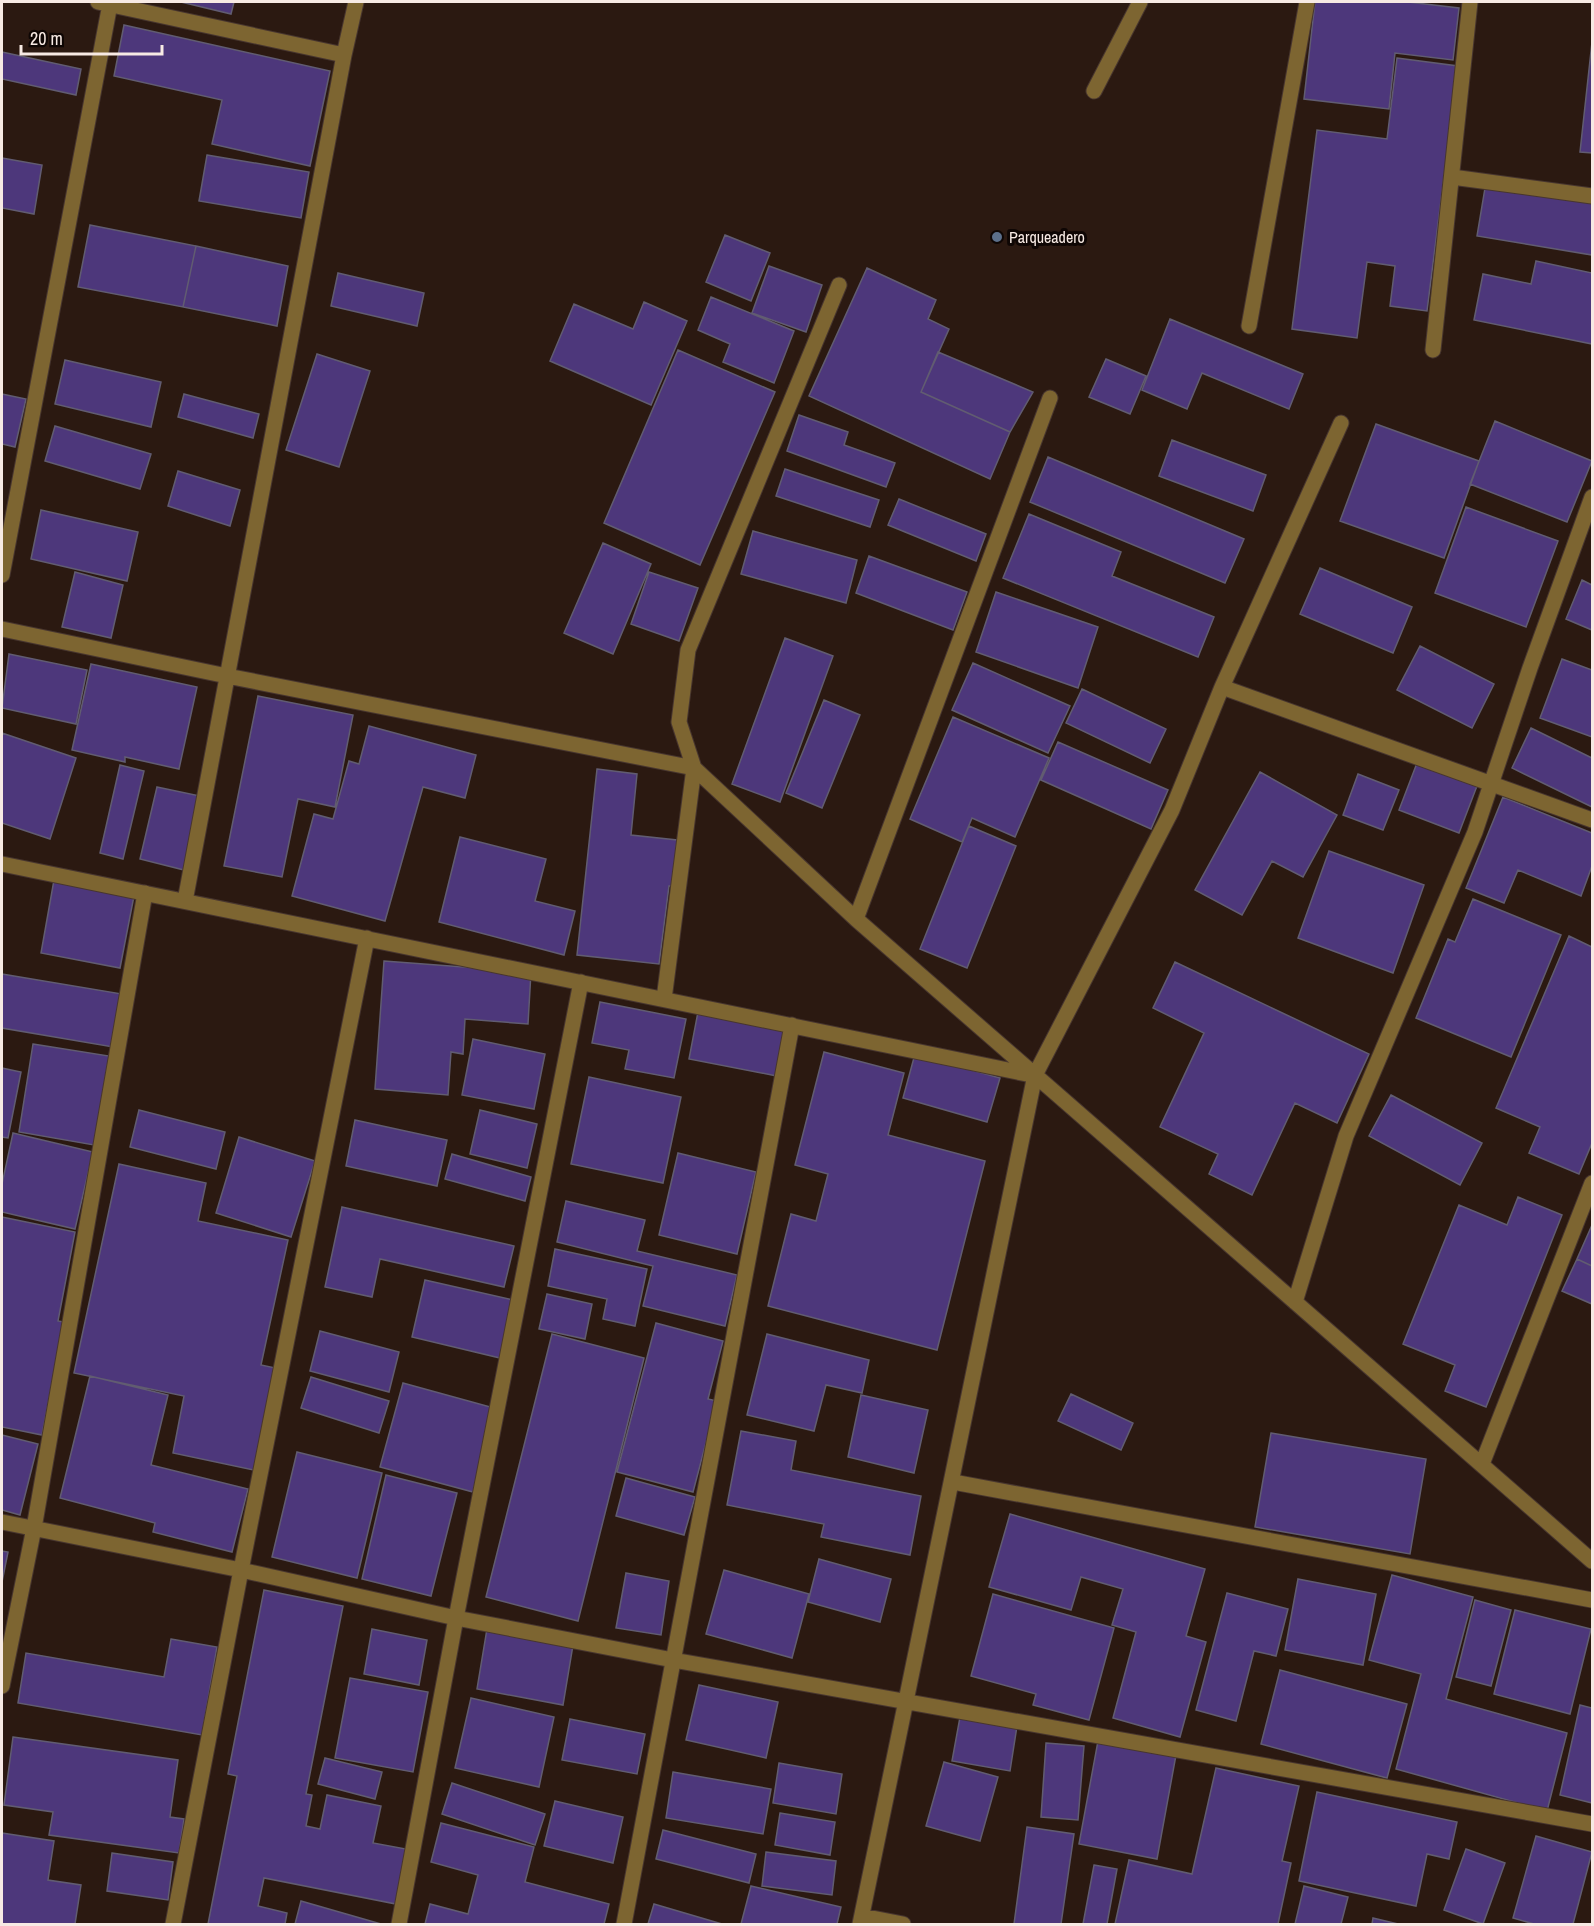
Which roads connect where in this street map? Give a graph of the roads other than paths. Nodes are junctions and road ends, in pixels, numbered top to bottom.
1 (356, 2) edge
2 (1140, 2) edge
3 (1307, 2) edge
4 (1470, 2) edge
5 (104, 3) edge
6 (344, 55) junction
7 (1094, 91) dead end
8 (1452, 177) junction
9 (1593, 196) edge
10 (839, 285) dead end
11 (1248, 326) dead end
12 (1433, 350) dead end
13 (1050, 398) dead end
14 (1341, 423) dead end
15 (1593, 497) edge
16 (2, 575) edge
17 (2, 629) edge
18 (227, 676) junction
19 (1222, 687) junction
20 (694, 768) junction
21 (1491, 785) junction
22 (1593, 820) edge
23 (2, 864) edge
24 (145, 893) junction
25 (185, 901) junction
26 (856, 919) junction
27 (367, 938) junction
28 (581, 982) junction
29 (664, 999) junction
30 (792, 1025) junction
31 (1035, 1076) junction
32 (1593, 1183) edge
33 (1295, 1302) junction
34 (1482, 1464) junction
35 (953, 1482) junction
36 (2, 1522) edge
37 (34, 1528) junction
38 (1593, 1561) edge
39 (241, 1570) junction
40 (1593, 1599) edge
41 (456, 1618) junction
42 (673, 1660) junction
43 (2, 1686) edge
44 (908, 1700) junction
45 (1593, 1824) edge
46 (861, 1920) edge
47 (173, 1924) edge
48 (399, 1924) edge
49 (624, 1924) edge
50 (903, 1924) edge

1 - 6 street
2 - 7 street
3 - 11 street
4 - 8 street
5 - 6 street
5 - 16 street
6 - 18 street
8 - 9 street
8 - 12 street
10 - 20 street
13 - 26 street
14 - 19 street
15 - 21 street
17 - 18 street
18 - 20 street
18 - 25 street
19 - 21 street
19 - 31 street
20 - 26 street
20 - 29 street
21 - 22 street
21 - 33 street
23 - 24 street
24 - 25 street
24 - 37 street
25 - 27 street
26 - 31 street
27 - 28 street
27 - 39 street
28 - 29 street
28 - 41 street
29 - 30 street
30 - 31 street
30 - 42 street
31 - 33 street
31 - 35 street
32 - 34 street
33 - 34 street
34 - 38 street
35 - 40 street
35 - 44 street
36 - 37 street
37 - 39 street
37 - 43 street
39 - 41 street
39 - 47 street
41 - 42 street
41 - 48 street
42 - 44 street
42 - 49 street
44 - 45 street
44 - 46 street
46 - 50 street

